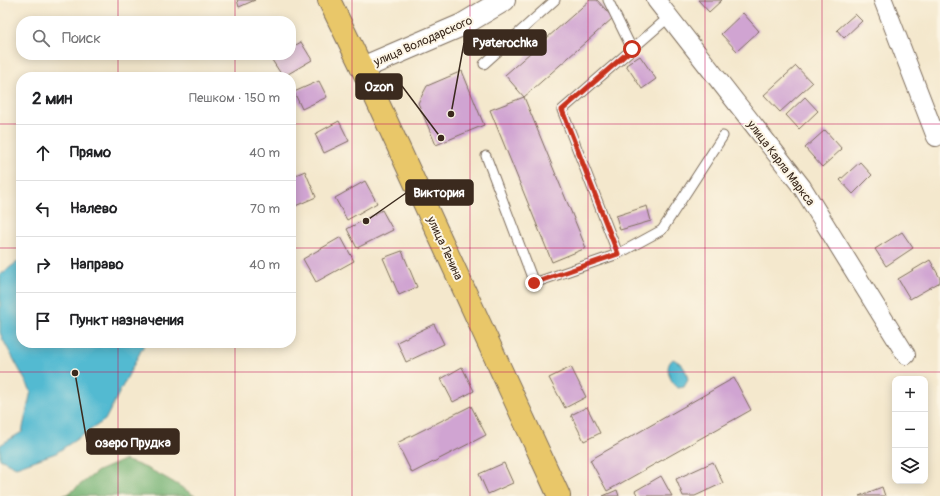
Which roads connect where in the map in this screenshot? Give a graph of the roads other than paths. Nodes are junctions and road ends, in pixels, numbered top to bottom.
1 (329, 0) edge
2 (504, 0) edge
3 (555, 0) edge
4 (608, 0) edge
5 (656, 0) edge
6 (883, 0) edge
7 (669, 17) junction
8 (632, 49) junction
9 (484, 64) dead end
10 (362, 68) junction
11 (723, 136) dead end
12 (936, 137) dead end
13 (486, 156) dead end
14 (618, 254) junction
15 (906, 355) dead end
16 (559, 496) edge

1 - 10 highway, улица Ленина
2 - 10 street, улица Володарского
3 - 9 lane
4 - 8 lane
5 - 7 street, улица Карла Маркса
6 - 12 street
7 - 8 lane
7 - 15 street, улица Карла Маркса
8 - 14 lane
10 - 16 highway, улица Ленина
11 - 14 lane
13 - 14 lane

